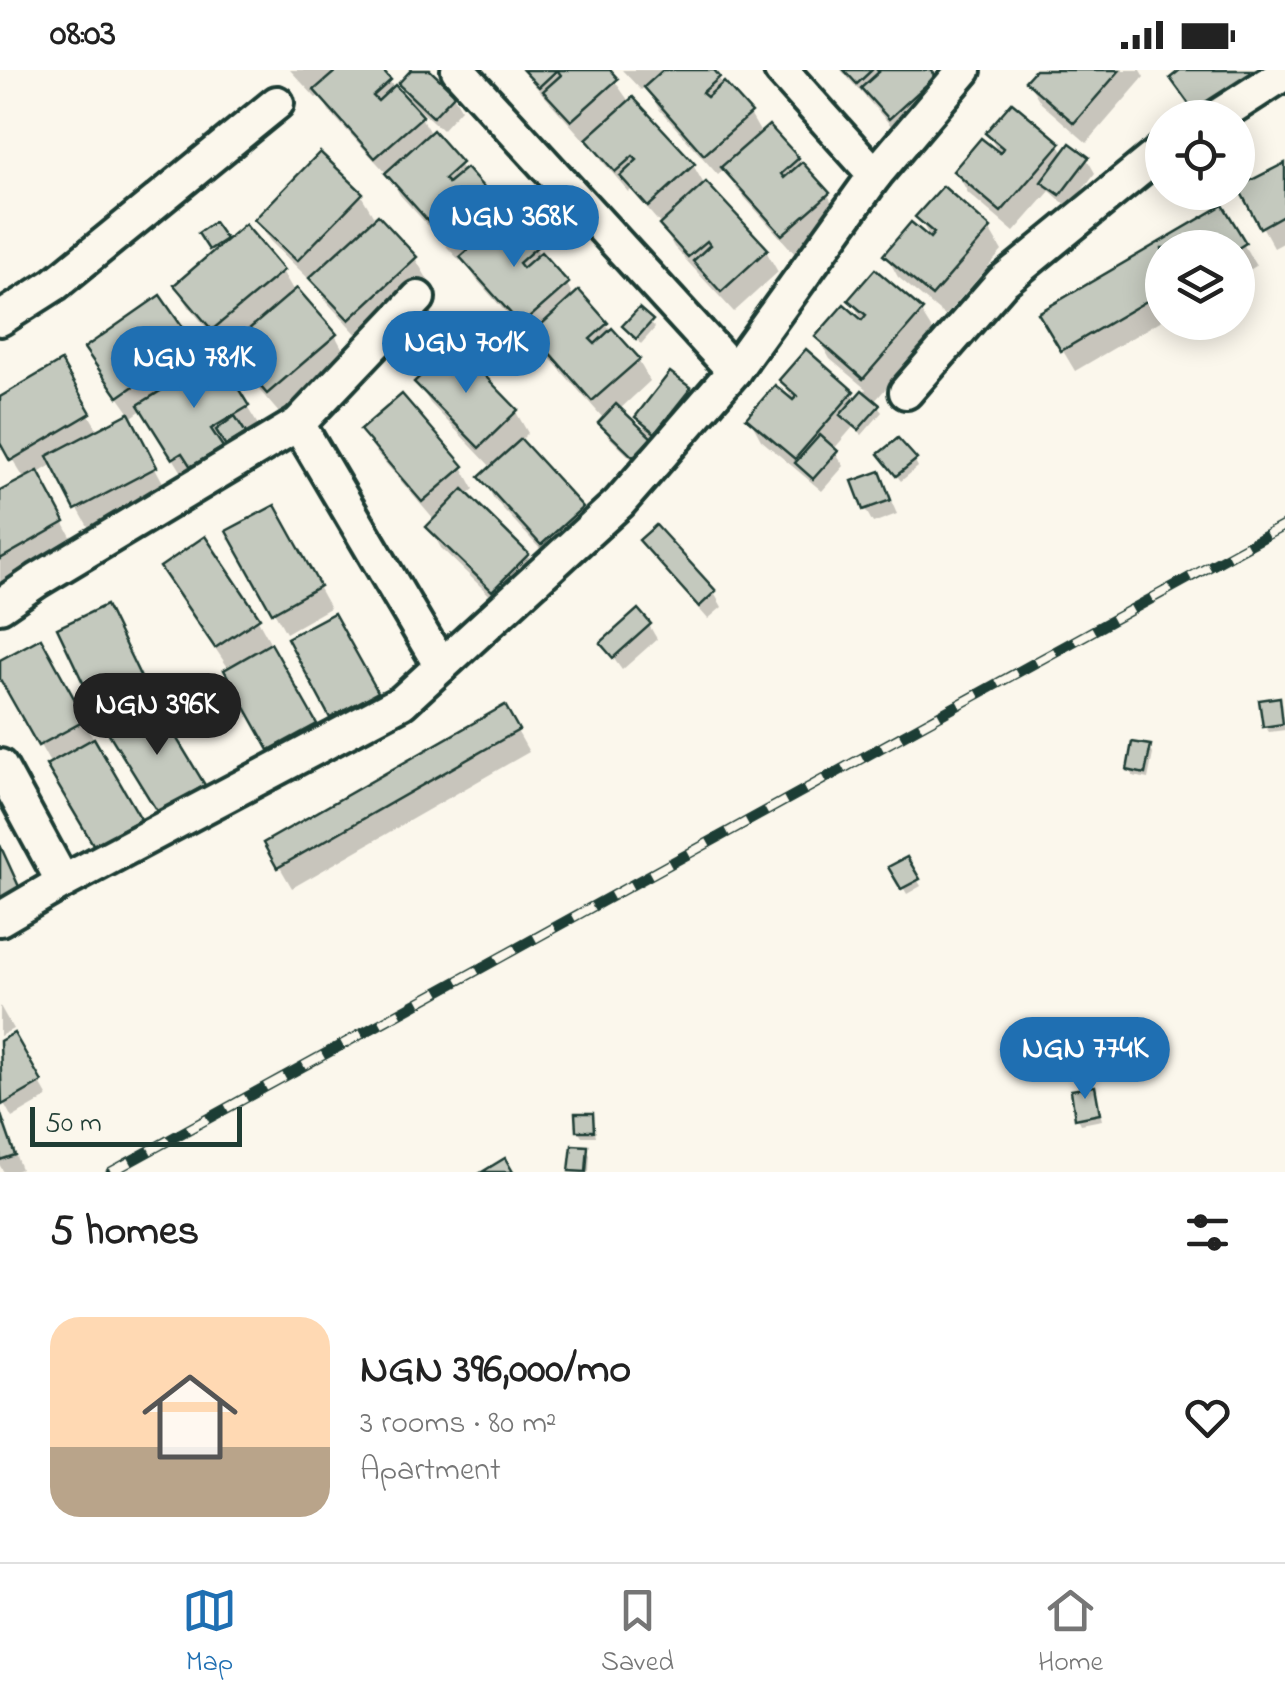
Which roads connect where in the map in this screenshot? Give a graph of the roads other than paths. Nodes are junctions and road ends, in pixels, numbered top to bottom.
1 (458, 70) edge
2 (782, 70) edge
3 (964, 70) edge
4 (1285, 73) edge
5 (1243, 100) edge
6 (278, 103) dead end
7 (1145, 165) edge
8 (875, 174) junction
9 (418, 298) dead end
10 (0, 319) edge
11 (734, 371) junction
12 (906, 392) dead end
13 (298, 424) junction
14 (0, 606) edge
15 (441, 666) junction
16 (0, 766) edge
17 (63, 882) junction
18 (0, 920) edge

1 - 11 street
2 - 8 street
3 - 8 street
4 - 5 street
6 - 10 street
7 - 12 street
8 - 11 street
9 - 13 street
11 - 15 street
13 - 14 street
13 - 15 street
15 - 17 street
16 - 17 street
17 - 18 street

